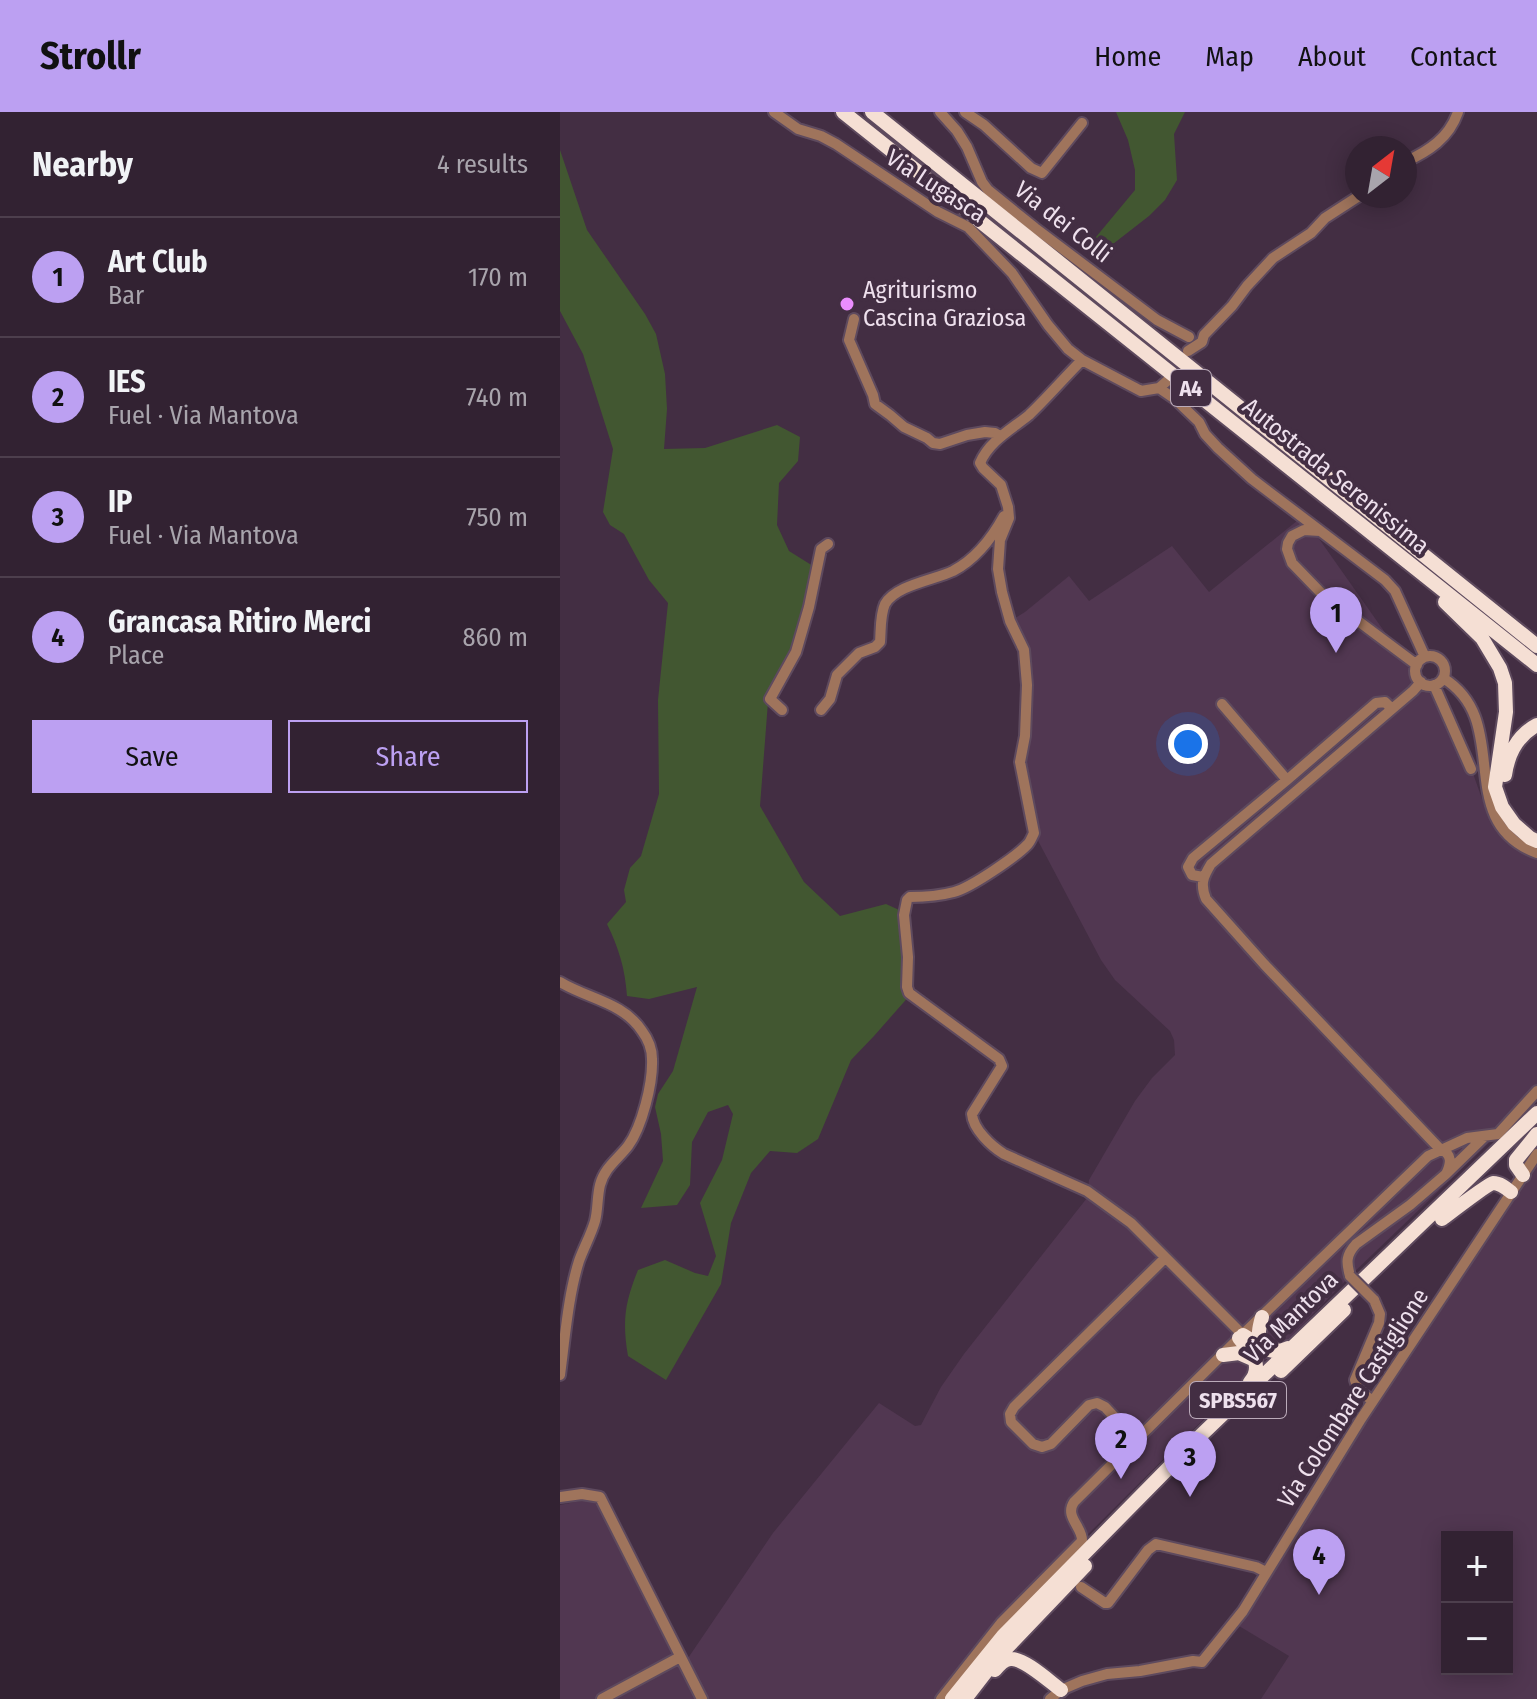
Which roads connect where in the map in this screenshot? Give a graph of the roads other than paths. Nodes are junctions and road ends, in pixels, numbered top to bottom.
1 (774, 112) edge
2 (843, 112) edge
3 (872, 112) edge
4 (940, 112) edge
5 (965, 112) edge
6 (1458, 112) edge
7 (1082, 123) dead end
8 (1417, 157) edge
9 (1345, 205) edge
10 (854, 319) dead end
11 (1082, 360) junction
12 (1000, 436) junction
13 (1008, 507) junction
14 (1363, 525) junction
15 (1320, 531) junction
16 (828, 544) dead end
17 (1444, 571) junction
18 (1537, 634) edge
19 (1537, 646) edge
20 (1421, 661) junction
21 (1537, 665) edge
22 (1443, 678) junction
23 (1421, 682) junction
24 (1434, 685) junction
25 (1222, 704) dead end
26 (1392, 709) junction
27 (782, 710) dead end
28 (821, 710) dead end
29 (1537, 725) edge
30 (1471, 769) dead end
31 (1287, 780) junction
32 (1537, 831) edge
33 (1537, 841) edge
34 (1537, 853) edge
35 (1203, 877) junction
36 (560, 982) edge
37 (1537, 1091) edge
38 (1537, 1113) edge
39 (1537, 1126) edge
40 (1537, 1134) edge
41 (1485, 1136) junction
42 (1470, 1138) junction
43 (1440, 1149) junction
44 (1537, 1154) edge
45 (1465, 1156) junction
46 (1446, 1174) junction
47 (1523, 1175) junction
48 (1511, 1192) junction
49 (1442, 1219) junction
50 (1165, 1258) junction
51 (1262, 1317) junction
52 (1241, 1337) junction
53 (1295, 1343) junction
54 (1262, 1346) junction
55 (1223, 1355) junction
56 (1255, 1361) junction
57 (560, 1375) edge
58 (1373, 1401) junction
59 (1236, 1402) junction
60 (1136, 1440) junction
61 (560, 1497) edge
62 (1266, 1572) junction
63 (1081, 1587) dead end
64 (1030, 1624) junction
65 (680, 1657) junction
66 (1023, 1662) junction
67 (1056, 1695) edge
68 (602, 1699) edge
69 (702, 1699) edge
70 (941, 1699) edge
71 (952, 1699) edge
72 (966, 1699) edge

1 - 11 street, Via Lugasca
2 - 14 highway, Autostrada Serenissima / A4
3 - 17 highway, Autostrada Serenissima / A4
4 - 9 street, Via dei Colli
5 - 7 street
6 - 8 street
10 - 12 street
11 - 12 street
11 - 15 street, Via Lugasca
12 - 13 street
13 - 28 street
13 - 50 street
14 - 21 highway, Autostrada Serenissima / A4
14 - 33 highway
15 - 20 street
15 - 20 street
16 - 27 street
17 - 18 highway
17 - 19 highway, Autostrada Serenissima / A4
20 - 22 street
20 - 23 street
22 - 24 street
22 - 34 street
23 - 24 street
23 - 26 street
24 - 30 street
25 - 31 street
26 - 31 street
26 - 35 street
29 - 32 highway
31 - 35 street
35 - 43 street
36 - 57 street
37 - 41 street
38 - 53 highway, Via Mantova / SPBS567
39 - 49 highway, Via Mantova / SPBS567
40 - 47 highway
41 - 42 street
41 - 45 street
42 - 43 street
42 - 45 street
43 - 46 street
43 - 51 street
44 - 47 street, Via Colombare Castiglione
45 - 46 street
46 - 58 street, bridge
47 - 48 street, Via Colombare Castiglione
48 - 49 highway
48 - 58 street, Via Colombare Castiglione
49 - 64 highway, Via Mantova / SPBS567
50 - 52 street
50 - 60 street
51 - 52 street
51 - 54 highway
52 - 54 highway
52 - 55 street
52 - 56 highway
53 - 54 highway
53 - 59 highway, Via Mantova / SPBS567
55 - 56 highway
55 - 60 street
56 - 59 highway
58 - 62 street, Via Colombare Castiglione
59 - 71 highway, Via Mantova / SPBS567
60 - 70 street
61 - 65 street
62 - 63 street
62 - 67 street, Via Colombare Castiglione
64 - 66 highway
64 - 72 highway, Via Mantova / SPBS567
65 - 68 street
65 - 69 street
66 - 67 highway
66 - 72 highway

